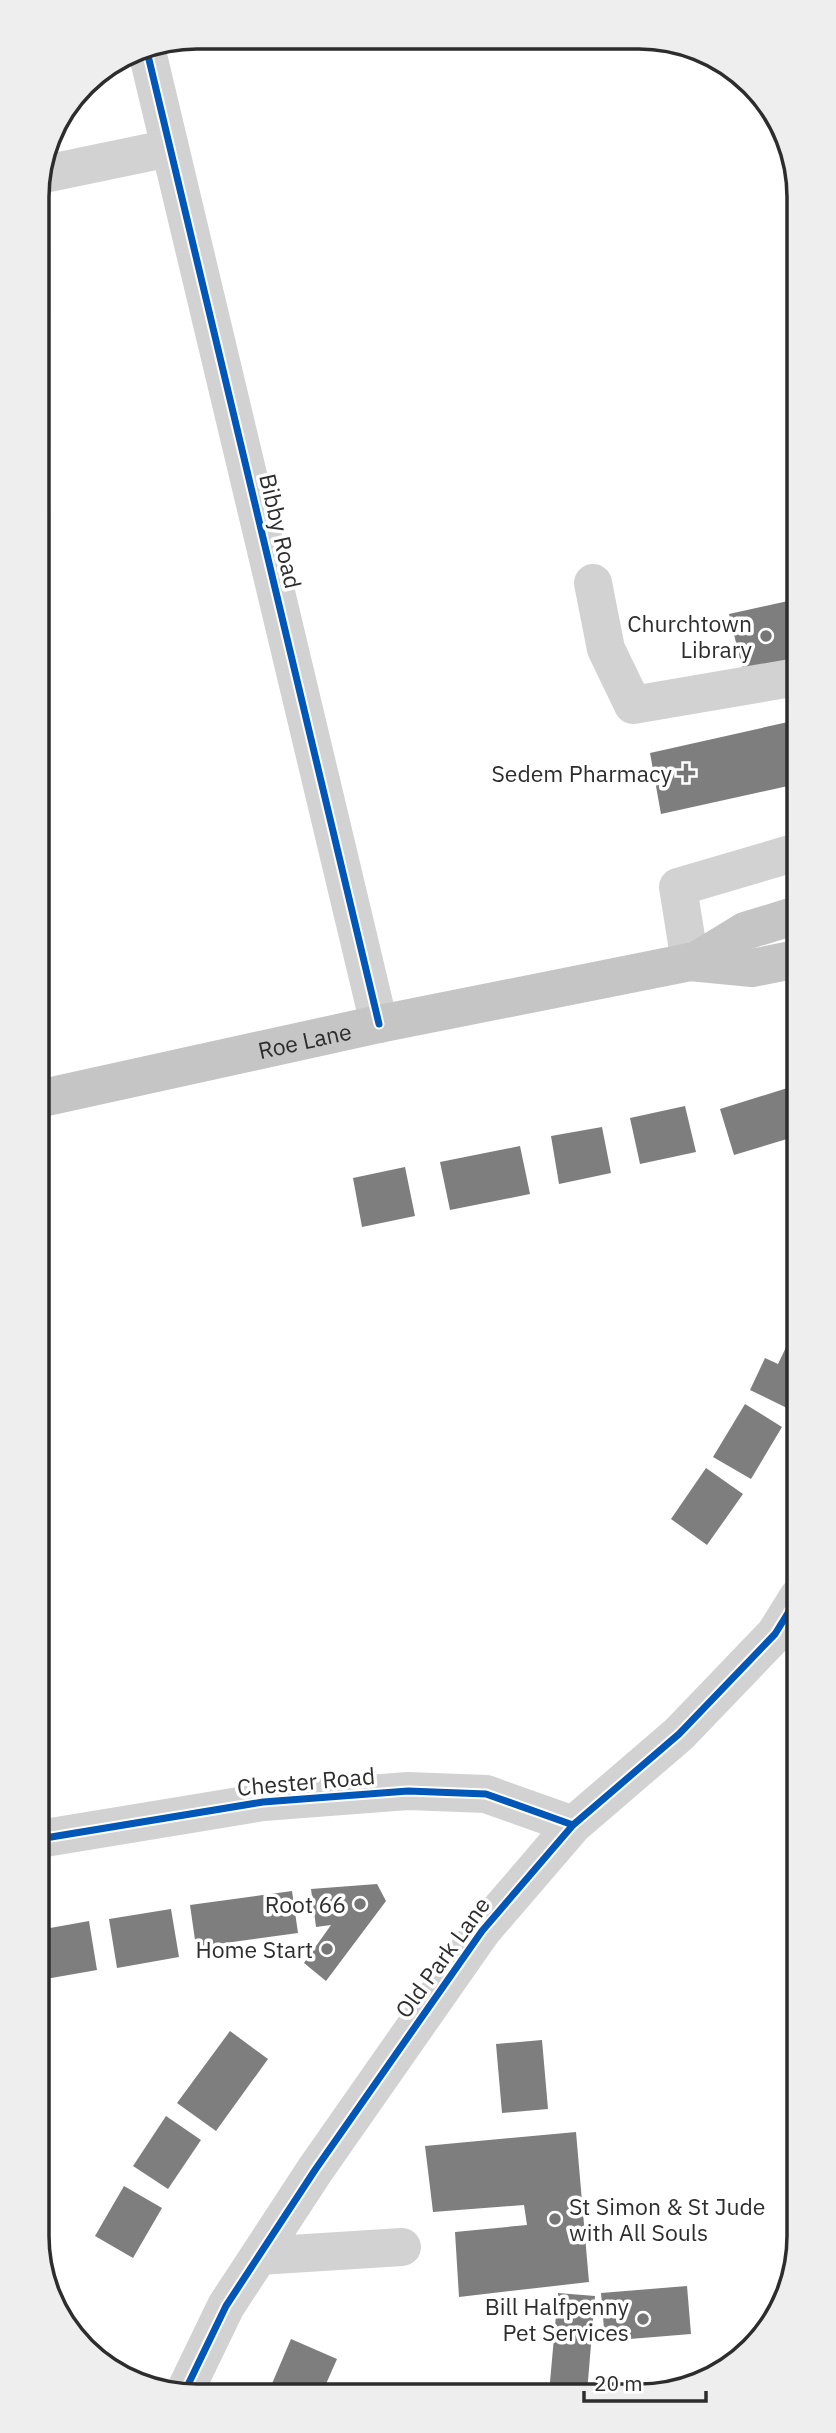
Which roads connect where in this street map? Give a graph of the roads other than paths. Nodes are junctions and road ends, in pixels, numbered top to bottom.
1 (148, 57) edge
2 (170, 148) junction
3 (51, 173) edge
4 (593, 583) dead end
5 (787, 679) edge
6 (787, 855) edge
7 (787, 918) edge
8 (787, 961) edge
9 (693, 962) junction
10 (379, 1024) junction
11 (49, 1097) edge
12 (787, 1615) edge
13 (573, 1825) junction
14 (49, 1837) edge
15 (402, 2247) dead end
16 (259, 2256) junction
17 (188, 2384) edge

1 - 2 street, Bibby Road
2 - 3 street
2 - 10 street, Bibby Road
4 - 5 street
6 - 9 street
7 - 9 main road, Roe Lane
8 - 9 main road, Roe Lane
9 - 10 main road, Roe Lane
10 - 11 main road, Roe Lane
12 - 13 street, Old Park Lane
13 - 14 street, Chester Road
13 - 16 street, Old Park Lane
15 - 16 street
16 - 17 street, Old Park Lane

